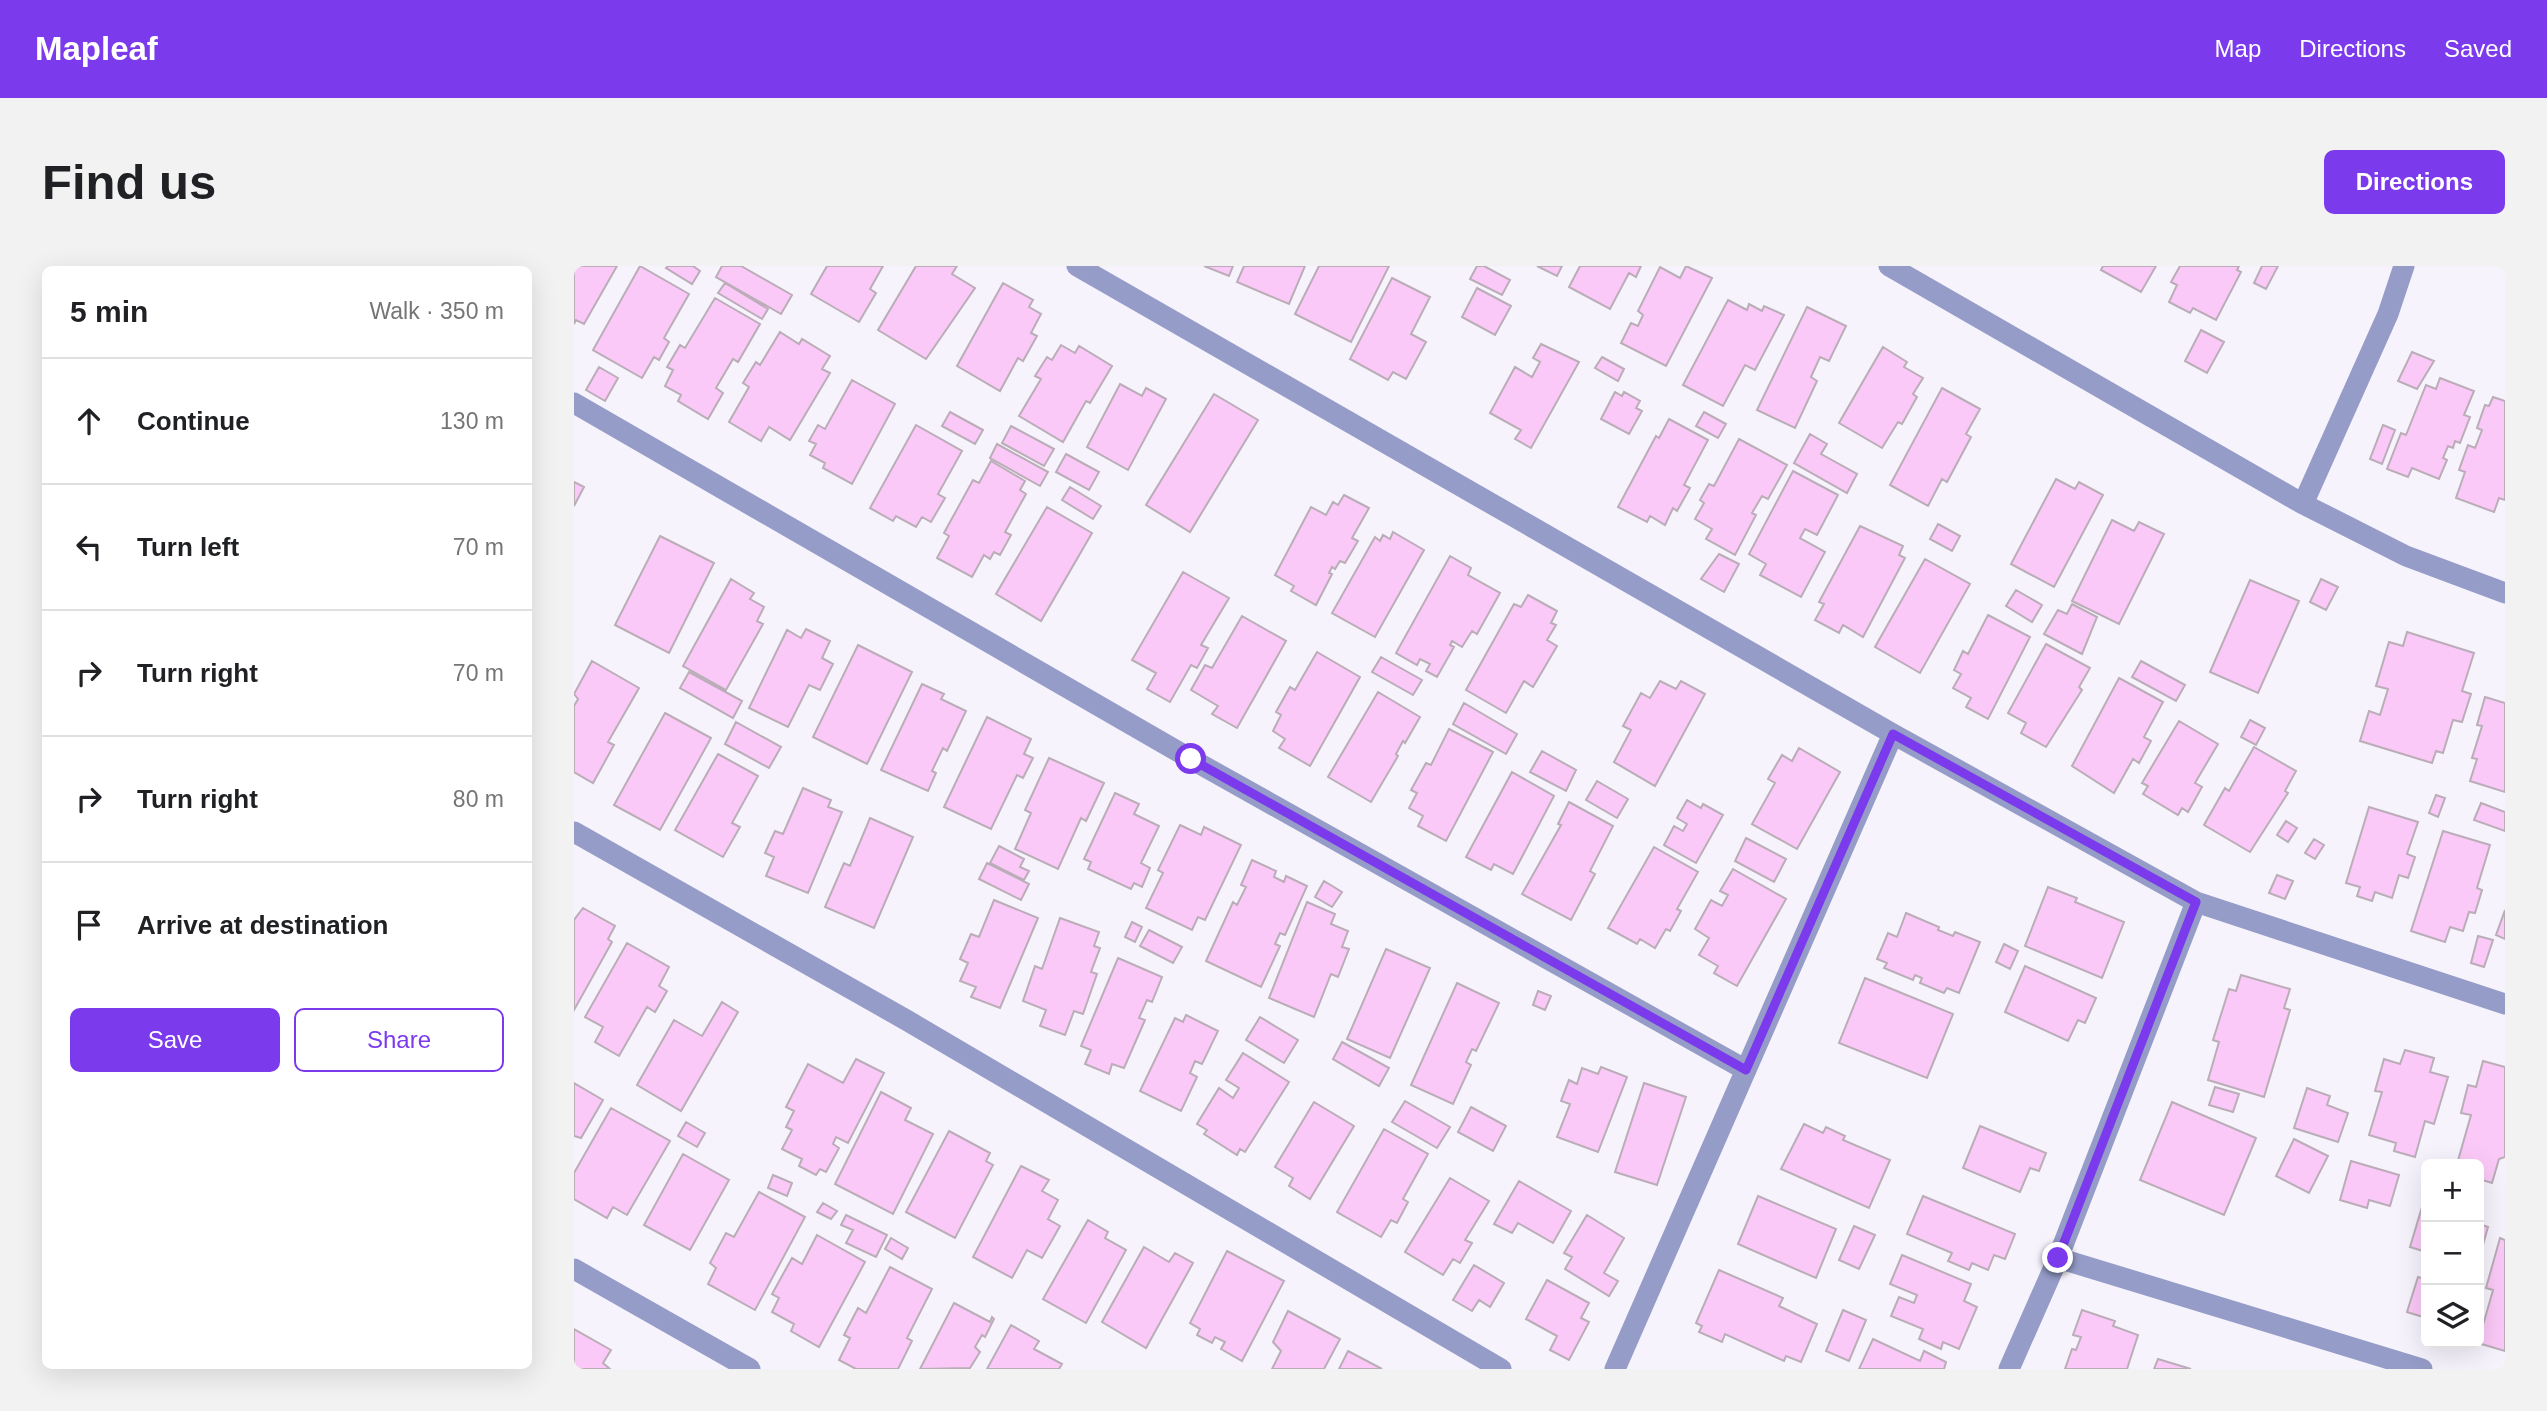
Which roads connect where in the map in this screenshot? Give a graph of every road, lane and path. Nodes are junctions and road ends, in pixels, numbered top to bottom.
1 (1077, 266) edge
2 (1889, 266) edge
3 (2403, 266) edge
4 (574, 403) edge
5 (2303, 503) junction
6 (2505, 593) edge
7 (1893, 734) junction
8 (574, 832) edge
9 (2196, 902) junction
10 (2505, 1004) edge
11 (1746, 1070) junction
12 (2058, 1258) junction
13 (574, 1269) edge
14 (750, 1369) edge
15 (1501, 1369) edge
16 (1615, 1369) edge
17 (2009, 1369) edge
18 (2422, 1369) edge

1 - 7 street
2 - 5 street
3 - 5 street
4 - 11 street
5 - 6 street
7 - 9 street
7 - 11 street
8 - 15 street
9 - 10 street
9 - 12 street
11 - 16 street
12 - 17 street
12 - 18 street
13 - 14 street

